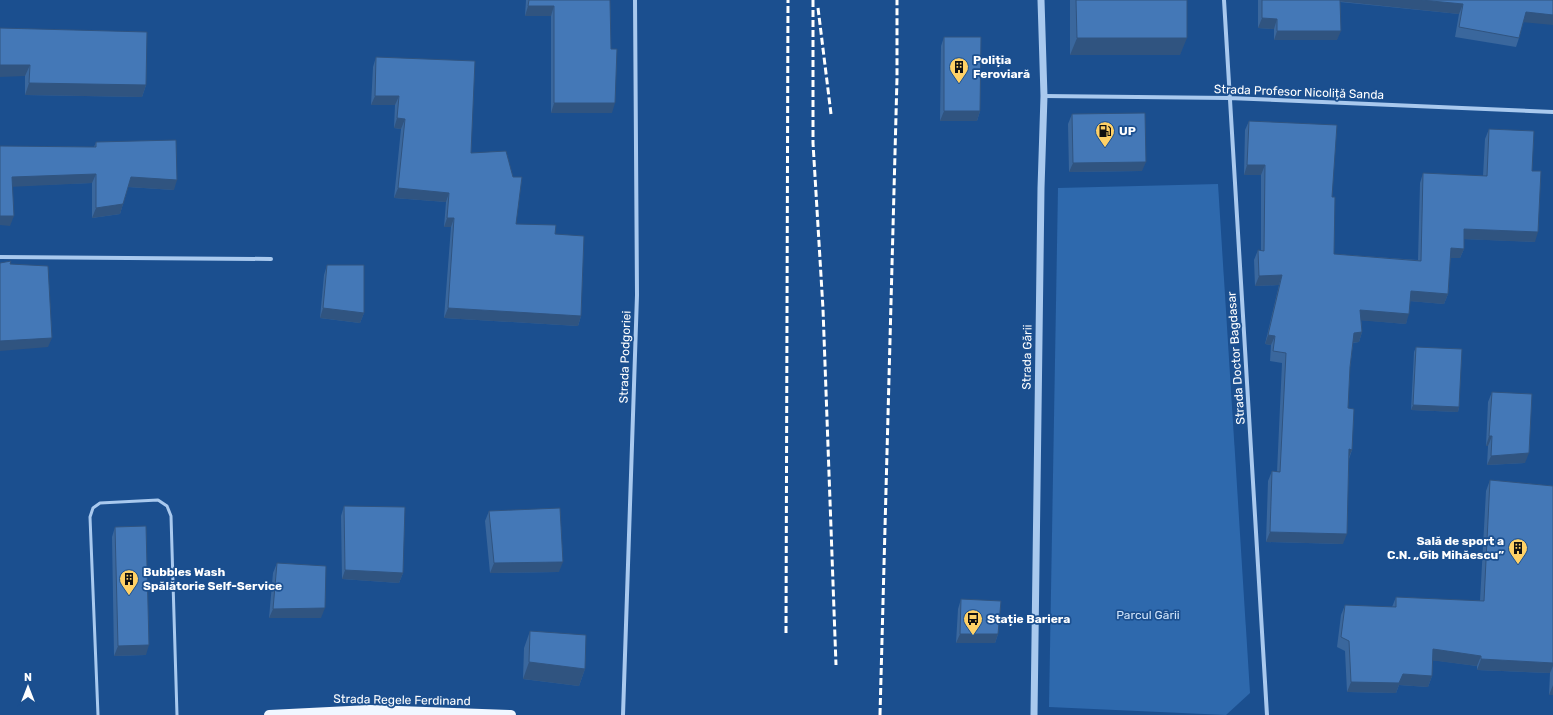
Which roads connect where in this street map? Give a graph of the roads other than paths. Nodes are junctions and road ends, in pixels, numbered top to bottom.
1 (635, 0) edge
2 (1041, 0) edge
3 (1224, 0) edge
4 (1044, 96) junction
5 (1229, 98) junction
6 (1553, 112) edge
7 (0, 256) edge
8 (271, 259) dead end
9 (370, 713) edge
10 (98, 715) edge
11 (177, 715) edge
12 (269, 715) edge
13 (511, 715) edge
14 (623, 715) edge
15 (1034, 715) edge
16 (1267, 715) edge

1 - 14 street, Strada Podgoriei
2 - 4 street, Strada Gării
3 - 5 street, Strada Doctor Bagdasar
4 - 5 street, Strada Profesor Nicoliță Sanda
4 - 15 street, Strada Gării
5 - 6 street, Strada Profesor Nicoliță Sanda
5 - 16 street, Strada Doctor Bagdasar
7 - 8 street
9 - 12 main road, Strada Regele Ferdinand
9 - 13 main road, Strada Regele Ferdinand
10 - 11 lane

